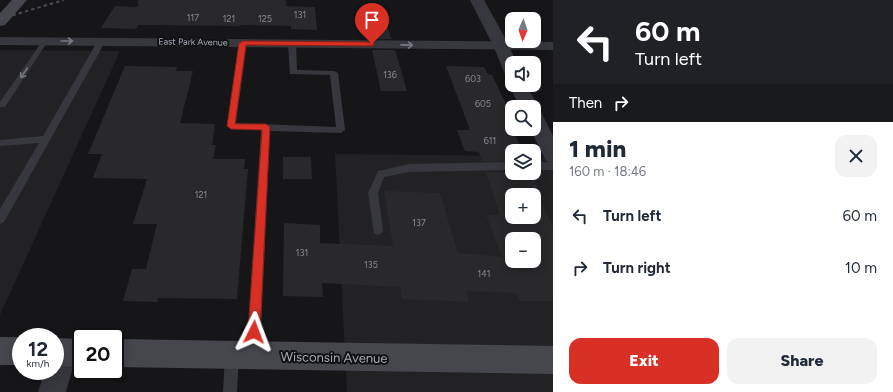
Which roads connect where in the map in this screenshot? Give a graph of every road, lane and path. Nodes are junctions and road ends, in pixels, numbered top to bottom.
1 (20, 0) edge
2 (477, 0) edge
3 (0, 22) edge
4 (0, 41) edge
5 (46, 41) junction
6 (101, 42) junction
7 (243, 43) junction
8 (292, 43) junction
9 (501, 46) junction
10 (553, 46) edge
11 (505, 56) edge
12 (2, 105) dead end
13 (543, 126) edge
14 (266, 127) junction
15 (46, 139) junction
16 (0, 144) edge
17 (553, 155) edge
18 (505, 166) edge
19 (541, 166) edge
20 (553, 166) edge
21 (0, 219) edge
22 (378, 230) dead end
23 (0, 351) edge
24 (12, 351) edge
25 (67, 353) edge
26 (124, 353) edge
27 (242, 355) junction
28 (553, 360) edge
29 (52, 392) edge
30 (230, 392) edge

1 - 3 main road
2 - 9 street
4 - 5 street, East Park Avenue
5 -> 6 street, East Park Avenue
5 -> 12 lane
6 - 7 street, East Park Avenue
6 - 15 lane
7 - 8 street, East Park Avenue
7 - 14 lane
8 -> 9 street, East Park Avenue
8 - 14 lane
9 - 10 street, East Park Avenue
9 - 11 street
13 - 17 street
14 - 27 lane
15 - 16 lane
15 - 21 lane
18 - 22 lane
19 - 20 lane
23 - 24 main road
25 - 29 street
26 - 27 main road, Wisconsin Avenue
27 - 28 main road, Wisconsin Avenue
27 - 30 lane

